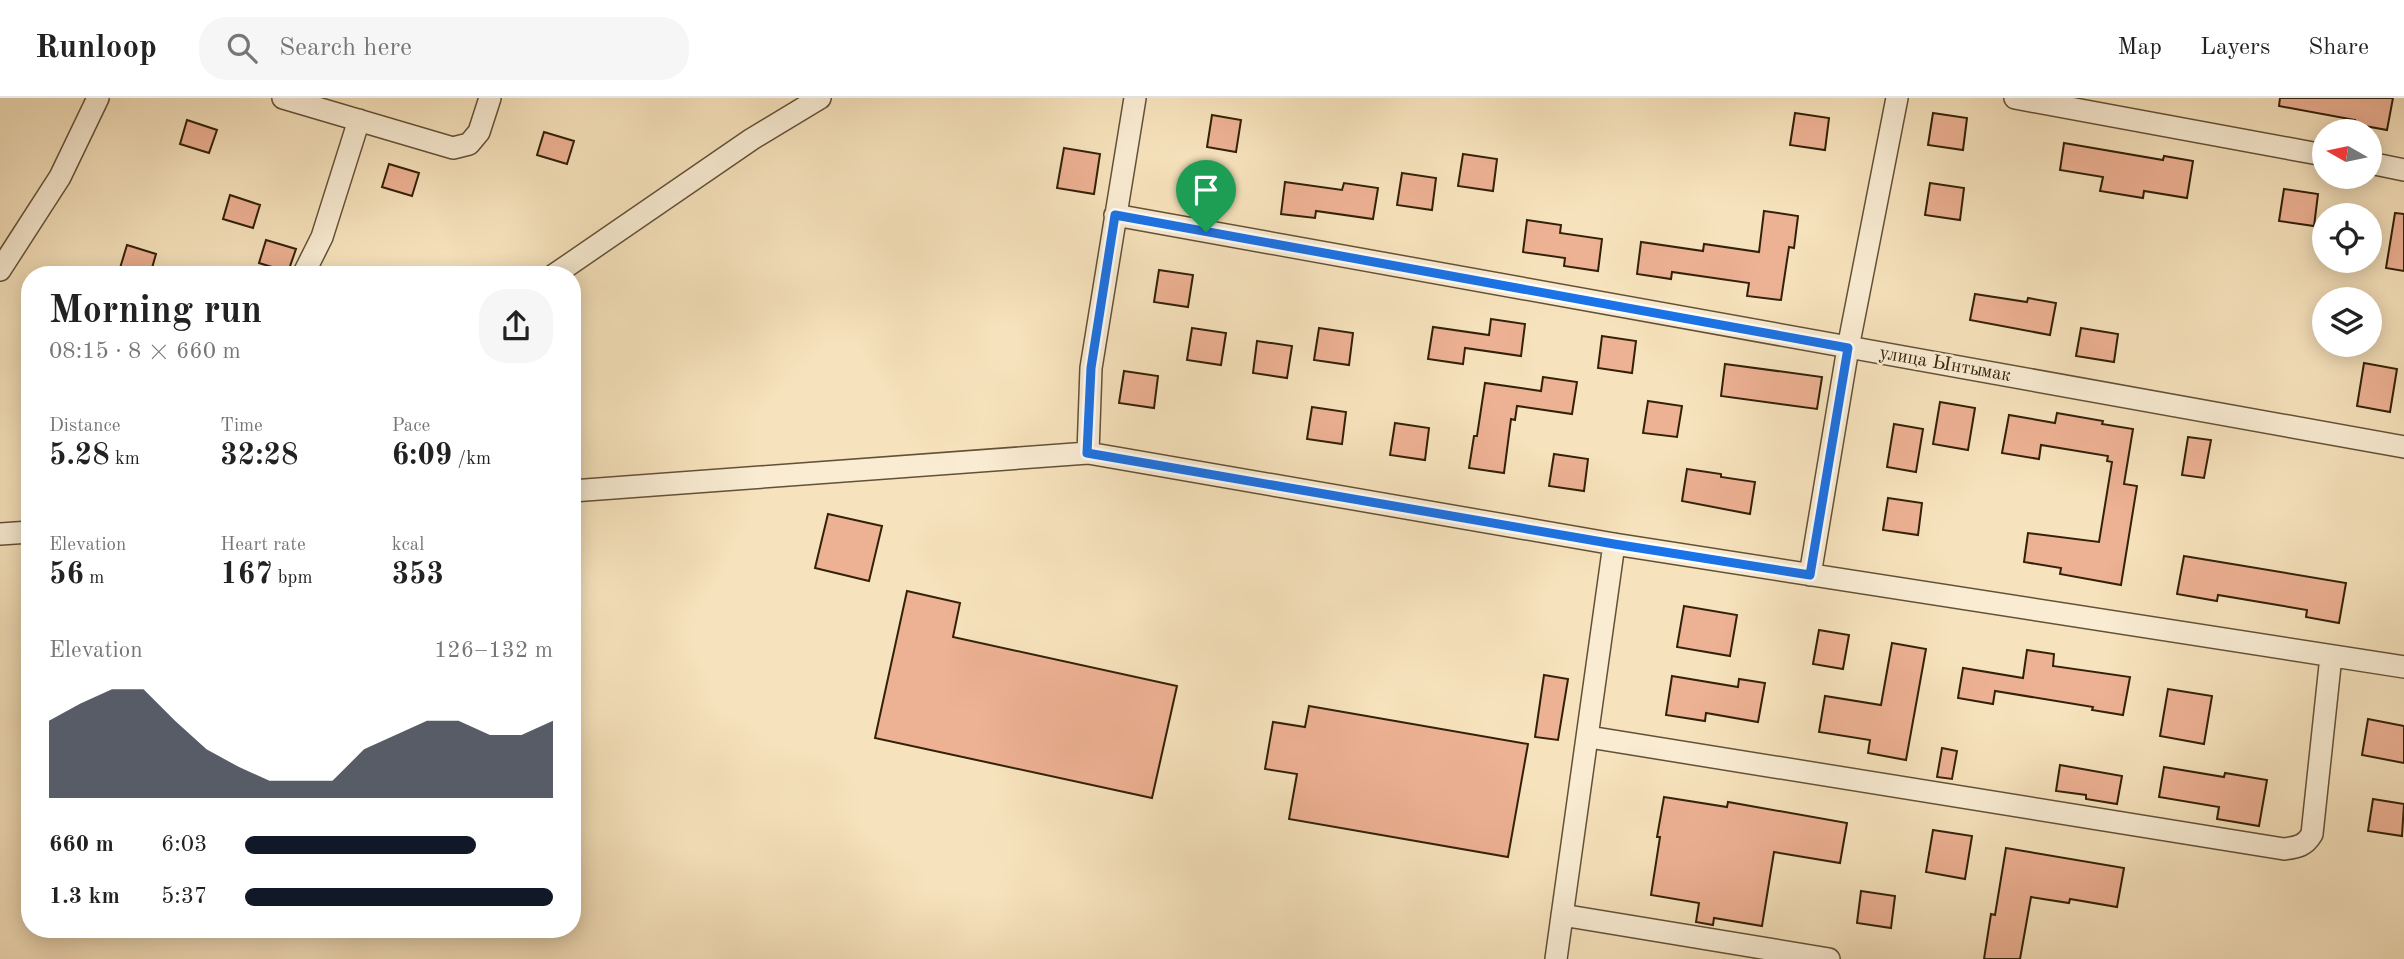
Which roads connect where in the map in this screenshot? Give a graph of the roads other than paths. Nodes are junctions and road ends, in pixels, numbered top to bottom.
1 (98, 98) edge
2 (283, 98) edge
3 (490, 98) edge
4 (820, 98) edge
5 (1135, 98) edge
6 (1897, 98) edge
7 (2015, 98) edge
8 (359, 120) junction
9 (2312, 153) edge
10 (2382, 165) edge
11 (2404, 170) edge
12 (1115, 215) junction
13 (308, 266) edge
14 (567, 266) edge
15 (0, 270) edge
16 (1848, 348) junction
17 (2404, 447) edge
18 (1087, 453) junction
19 (581, 490) edge
20 (21, 533) edge
21 (0, 534) edge
22 (1614, 544) junction
23 (1810, 575) junction
24 (2331, 656) junction
25 (2404, 667) edge
26 (1589, 737) junction
27 (1562, 915) junction
28 (1556, 959) edge
29 (1829, 959) edge

1 - 15 street
2 - 8 street
3 - 8 street
4 - 14 street
5 - 12 street
6 - 16 street
7 - 9 street
8 - 13 street
10 - 11 street
12 - 16 street, улица Ынтымак
12 - 18 street
16 - 17 street, улица Ынтымак
16 - 23 street
18 - 19 street
18 - 22 street
20 - 21 street
22 - 23 street
22 - 26 street
23 - 24 street
24 - 25 street
24 - 26 street
26 - 27 street
27 - 28 street
27 - 29 street

